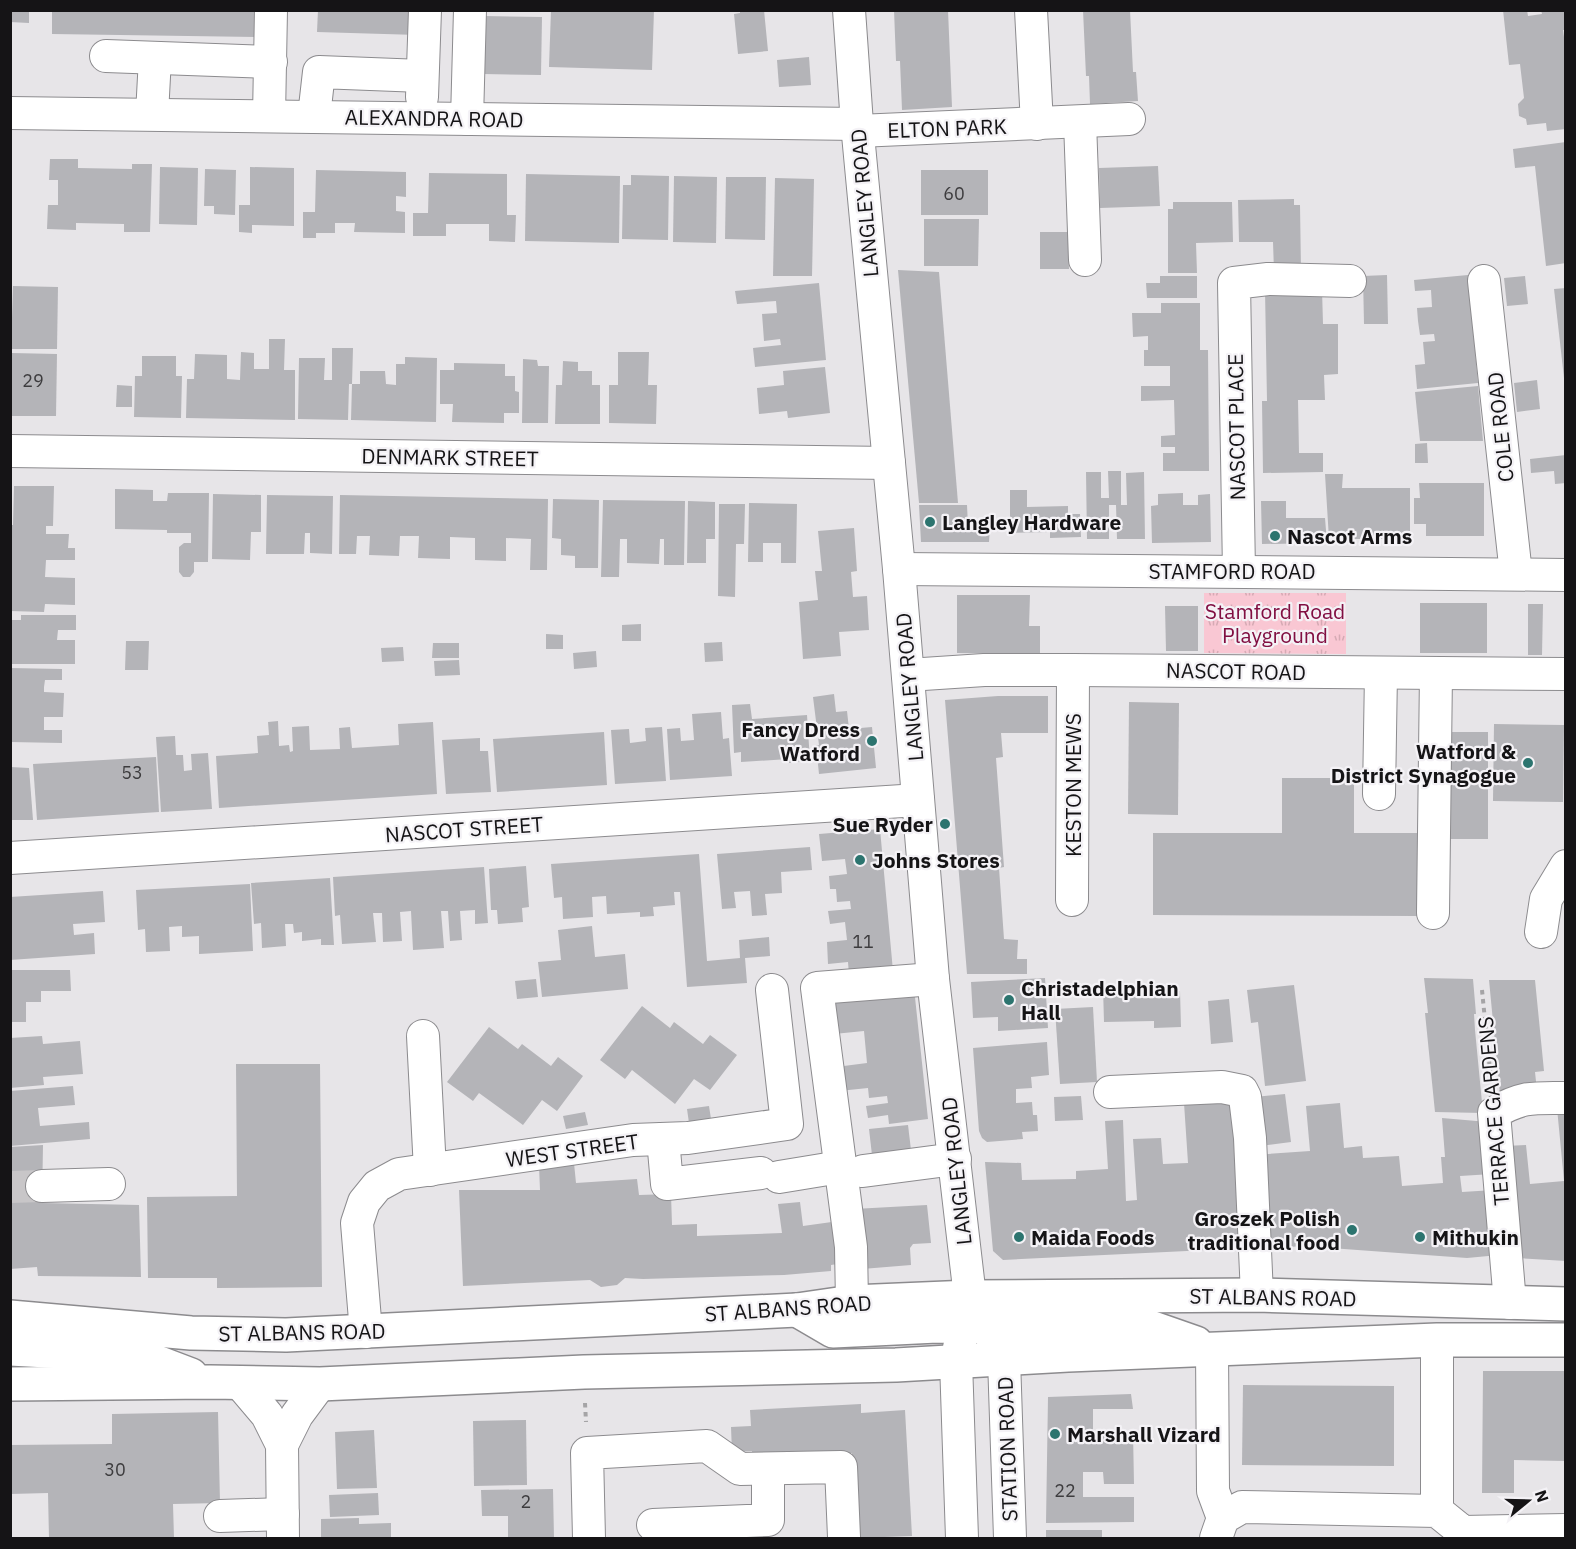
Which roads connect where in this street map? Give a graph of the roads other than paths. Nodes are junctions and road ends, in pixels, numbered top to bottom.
1 (271, 10) edge
2 (425, 10) edge
3 (470, 10) edge
4 (849, 10) edge
5 (1031, 10) edge
6 (106, 56) dead end
7 (154, 58) junction
8 (271, 62) junction
9 (422, 76) junction
10 (10, 113) edge
11 (152, 114) junction
12 (269, 116) junction
13 (314, 116) junction
14 (422, 118) junction
15 (467, 119) junction
16 (1129, 119) dead end
17 (1080, 122) junction
18 (1038, 124) junction
19 (857, 127) junction
20 (1085, 260) dead end
21 (1350, 281) dead end
22 (1484, 281) dead end
23 (10, 451) edge
24 (889, 463) junction
25 (899, 569) junction
26 (1239, 571) junction
27 (1516, 574) junction
28 (1566, 575) edge
29 (1073, 670) junction
30 (1381, 673) junction
31 (1436, 673) junction
32 (1566, 674) edge
33 (908, 675) junction
34 (1379, 794) dead end
35 (918, 800) junction
36 (10, 858) edge
37 (1566, 866) edge
38 (1072, 900) dead end
39 (1433, 913) dead end
40 (1541, 932) dead end
41 (933, 979) junction
42 (772, 990) dead end
43 (423, 1036) dead end
44 (1110, 1092) dead end
45 (1566, 1098) edge
46 (663, 1139) junction
47 (955, 1159) junction
48 (851, 1169) junction
49 (430, 1170) junction
50 (109, 1184) dead end
51 (42, 1186) tunnel mouth
52 (1257, 1295) junction
53 (852, 1302) junction
54 (1510, 1303) junction
55 (1566, 1304) edge
56 (797, 1310) junction
57 (10, 1317) edge
58 (973, 1317) junction
59 (366, 1332) junction
60 (1437, 1340) junction
61 (1566, 1340) edge
62 (10, 1349) edge
63 (1212, 1349) junction
64 (1004, 1359) junction
65 (956, 1362) junction
66 (224, 1382) junction
67 (10, 1384) edge
68 (320, 1384) junction
69 (282, 1444) junction
70 (768, 1468) junction
71 (960, 1501) junction
72 (1437, 1511) junction
73 (220, 1516) dead end
74 (653, 1525) dead end
75 (283, 1526) edge
76 (1220, 1528) edge
77 (1566, 1530) edge
78 (844, 1538) edge
79 (589, 1539) edge
80 (962, 1539) edge
81 (978, 1539) edge
82 (1010, 1539) edge

1 - 8 street
2 - 9 street
3 - 15 street
4 - 19 street, LANGLEY ROAD
5 - 18 street, ELTON PARK
6 - 7 street
7 - 8 street
7 - 11 street
8 - 12 street
9 - 13 street
9 - 14 street
10 - 11 street, ALEXANDRA ROAD
11 - 12 street, ALEXANDRA ROAD
12 - 13 street, ALEXANDRA ROAD
13 - 14 street, ALEXANDRA ROAD
14 - 15 street, ALEXANDRA ROAD
15 - 19 street, ALEXANDRA ROAD
16 - 17 street, ELTON PARK
17 - 18 street, ELTON PARK
17 - 20 street
18 - 19 street, ELTON PARK
19 - 24 street, LANGLEY ROAD
21 - 26 street, NASCOT PLACE
22 - 27 street, COLE ROAD
23 - 24 street, DENMARK STREET
24 - 25 street, LANGLEY ROAD
25 - 26 street, STAMFORD ROAD
25 - 33 street, LANGLEY ROAD
26 - 27 street, STAMFORD ROAD
27 - 28 street, STAMFORD ROAD
29 - 30 street, NASCOT ROAD
29 - 33 street, NASCOT ROAD
29 - 38 street, KESTON MEWS
30 - 31 street, NASCOT ROAD
30 - 34 street
31 - 32 street, NASCOT ROAD
31 - 39 street
33 - 35 street, LANGLEY ROAD
35 - 36 street, NASCOT STREET
35 - 41 street, LANGLEY ROAD
37 - 40 street
41 - 47 street, LANGLEY ROAD
41 - 48 street
42 - 46 street, WEST STREET
43 - 49 street
44 - 52 street
45 - 54 street, TERRACE GARDENS
46 - 48 street
46 - 49 street, WEST STREET
47 - 48 street
47 - 58 street, LANGLEY ROAD
48 - 53 street
49 - 59 street, WEST STREET
50 - 51 street
52 - 54 main road, ST ALBANS ROAD
52 - 58 main road, ST ALBANS ROAD
53 - 56 main road, ST ALBANS ROAD
53 - 58 main road, ST ALBANS ROAD
54 - 55 main road, ST ALBANS ROAD
56 - 58 main road
56 - 59 main road, ST ALBANS ROAD
57 - 59 main road, ST ALBANS ROAD
58 - 63 main road
58 - 64 street, STATION ROAD
58 - 65 street, LANGLEY ROAD
60 - 61 main road
60 - 63 main road
60 - 72 street
62 - 66 main road
63 - 64 main road
63 - 76 street
64 - 65 main road
64 - 82 street, STATION ROAD
65 - 68 main road
65 - 71 street, STATION ROAD
66 - 67 main road
66 - 68 main road
66 - 69 street
68 - 69 street
69 - 75 street
70 - 74 street
70 - 78 street
70 - 79 street
71 - 80 street, STATION ROAD
71 - 81 street, STATION ROAD
72 - 76 street
72 - 77 street
73 - 75 street

